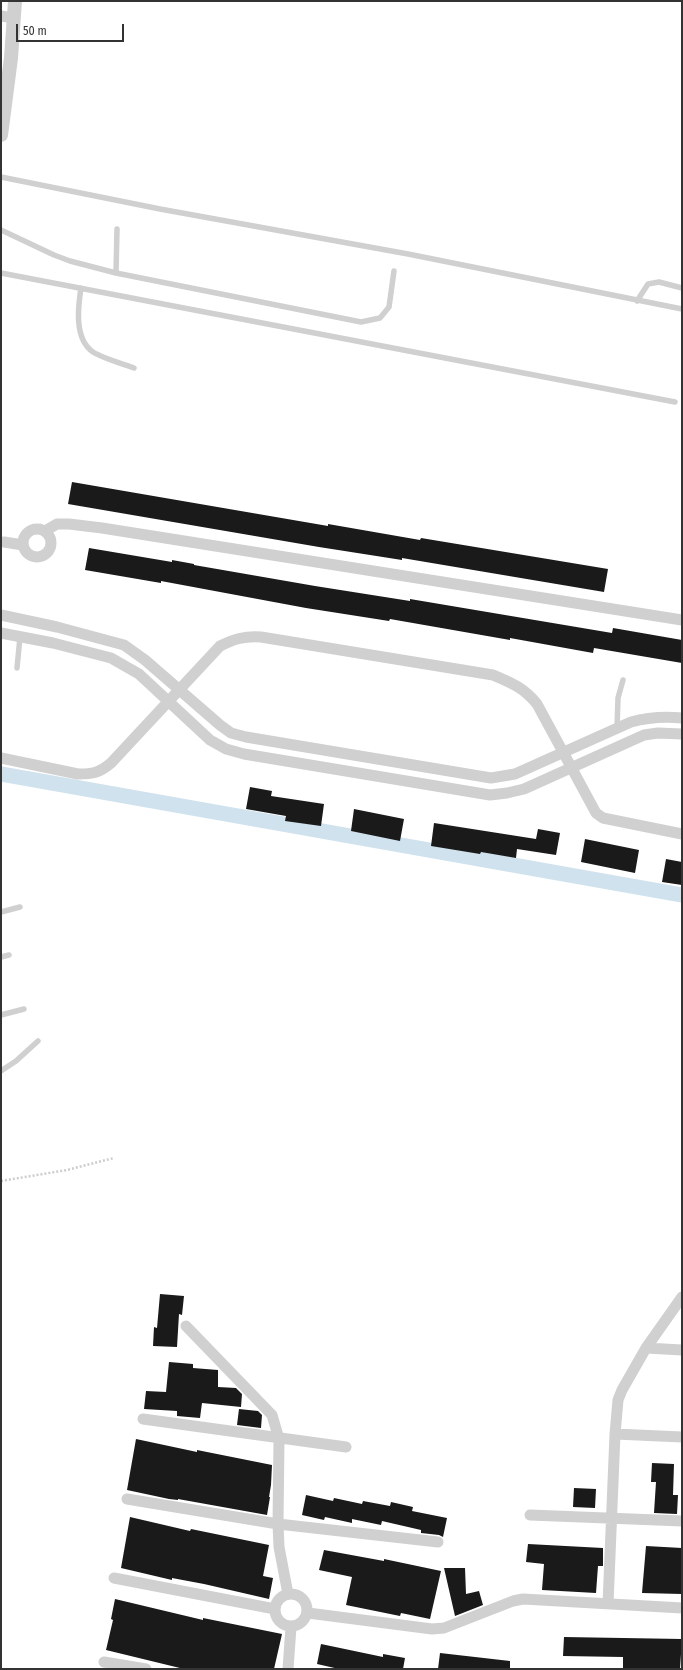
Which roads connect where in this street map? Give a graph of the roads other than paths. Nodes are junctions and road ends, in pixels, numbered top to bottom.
1 (15, 1) edge
2 (7, 17) edge
3 (6, 57) edge
4 (3, 103) edge
5 (1, 135) edge
6 (1, 177) edge
7 (117, 229) dead end
8 (1, 230) edge
9 (394, 271) dead end
10 (1, 273) edge
11 (116, 273) junction
12 (81, 288) junction
13 (682, 288) edge
14 (637, 301) junction
15 (682, 309) edge
16 (134, 368) dead end
17 (675, 402) dead end
18 (45, 531) junction
19 (4, 542) dead end
20 (23, 545) junction
21 (1, 615) edge
22 (682, 620) edge
23 (57, 627) junction
24 (1, 633) edge
25 (20, 637) junction
26 (53, 643) junction
27 (17, 668) dead end
28 (623, 680) dead end
29 (180, 690) junction
30 (169, 702) junction
31 (682, 718) edge
32 (617, 728) junction
33 (682, 734) edge
34 (563, 751) junction
35 (1, 758) edge
36 (571, 767) junction
37 (682, 834) edge
38 (20, 907) dead end
39 (1, 912) edge
40 (9, 955) dead end
41 (1, 957) edge
42 (24, 1010) dead end
43 (1, 1015) edge
44 (38, 1041) dead end
45 (1, 1071) edge
46 (682, 1297) edge
47 (186, 1326) dead end
48 (646, 1348) junction
49 (682, 1350) edge
50 (143, 1419) dead end
51 (615, 1434) junction
52 (682, 1437) edge
53 (279, 1439) junction
54 (346, 1447) dead end
55 (127, 1499) dead end
56 (530, 1515) dead end
57 (612, 1518) junction
58 (682, 1521) edge
59 (278, 1524) junction
60 (438, 1542) dead end
61 (114, 1578) dead end
62 (288, 1594) junction
63 (608, 1604) junction
64 (682, 1608) edge
65 (275, 1609) junction
66 (308, 1613) junction
67 (291, 1627) junction
68 (104, 1662) dead end
69 (146, 1669) edge
70 (288, 1669) edge

1 - 2 street
2 - 3 street
3 - 4 street
4 - 5 street
6 - 14 lane
7 - 11 lane
8 - 11 lane
9 - 11 lane
10 - 12 lane
12 - 16 lane
12 - 17 lane
13 - 14 lane
14 - 15 lane
18 - 20 street
18 - 20 street
18 - 22 street
19 - 20 street
21 - 23 street
23 - 26 street
23 - 29 street
24 - 25 street
25 - 26 street
25 - 27 lane
26 - 30 street
28 - 32 lane
29 - 30 street
29 - 34 street
29 - 34 street
30 - 35 street
30 - 36 street
31 - 32 street
32 - 34 street
33 - 36 street
34 - 36 street
36 - 37 street
38 - 39 lane
40 - 41 lane
42 - 43 lane
44 - 45 lane
46 - 48 street
47 - 53 street
48 - 49 street
48 - 51 street
50 - 53 street
51 - 52 street
51 - 57 street
53 - 54 street
53 - 59 street
55 - 59 street
56 - 57 street
57 - 58 street
57 - 63 street
59 - 60 street
59 - 62 street
61 - 65 street
62 - 65 street
62 - 66 street
63 - 64 street
63 - 66 street
65 - 67 street
66 - 67 street
67 - 70 street
68 - 69 street

